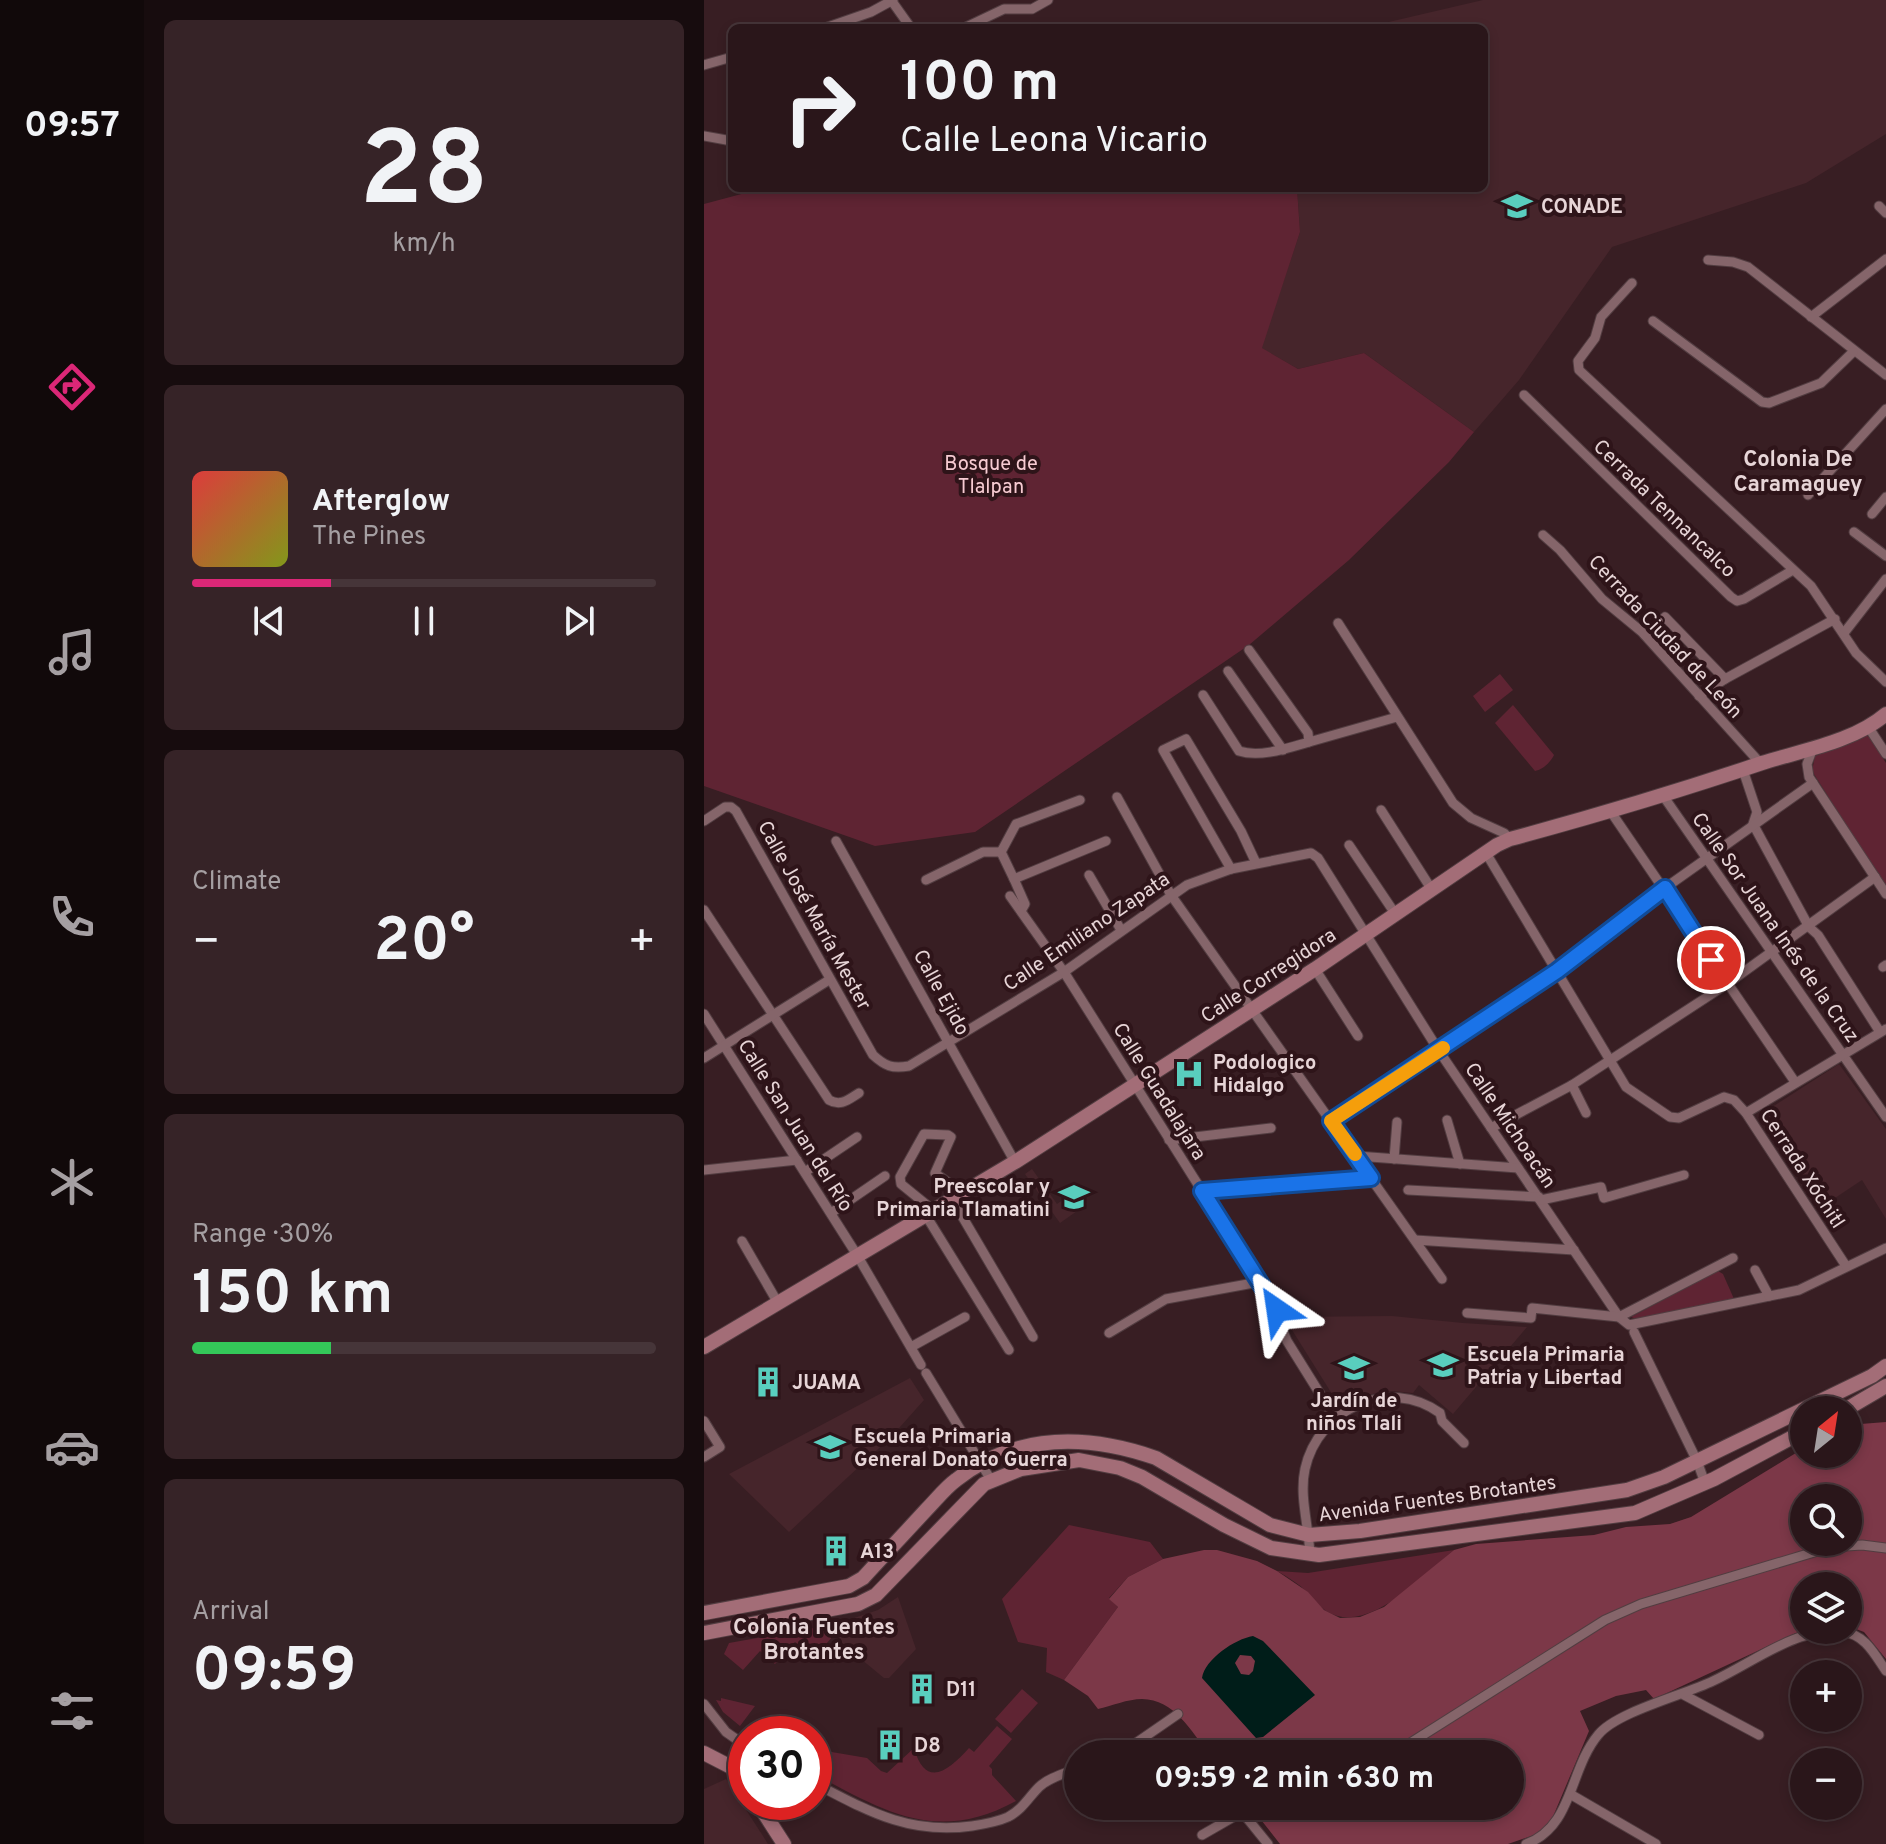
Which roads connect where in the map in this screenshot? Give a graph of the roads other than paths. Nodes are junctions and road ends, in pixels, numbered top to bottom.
1 (892, 0) edge
2 (1011, 0) edge
3 (1048, 0) edge
4 (1004, 9) junction
5 (836, 24) edge
6 (908, 24) edge
7 (972, 24) edge
8 (728, 58) edge
9 (704, 65) edge
10 (704, 136) edge
11 (728, 140) edge
12 (1886, 259) edge
13 (1708, 260) dead end
14 (1632, 283) dead end
15 (1811, 317) junction
16 (1653, 321) dead end
17 (1853, 352) junction
18 (1886, 375) edge
19 (1524, 395) dead end
20 (1886, 409) edge
21 (1808, 495) dead end
22 (1886, 497) edge
23 (1872, 514) dead end
24 (1854, 532) dead end
25 (1543, 535) dead end
26 (1886, 556) edge
27 (1793, 570) junction
28 (1886, 579) edge
29 (1835, 619) junction
30 (1338, 623) dead end
31 (1844, 633) junction
32 (1645, 635) junction
33 (1249, 650) dead end
34 (1228, 671) dead end
35 (1725, 679) junction
36 (1886, 682) edge
37 (1203, 695) dead end
38 (1699, 696) junction
39 (1886, 714) edge
40 (1397, 717) junction
41 (1869, 728) junction
42 (1309, 742) junction
43 (1813, 748) junction
44 (1283, 750) junction
45 (1886, 754) edge
46 (1761, 764) junction
47 (1743, 770) junction
48 (1813, 783) junction
49 (1117, 797) dead end
50 (1664, 797) junction
51 (1080, 800) dead end
52 (1381, 810) dead end
53 (1611, 812) junction
54 (704, 821) edge
55 (1753, 824) junction
56 (1510, 839) junction
57 (836, 841) dead end
58 (1106, 841) dead end
59 (1349, 845) dead end
60 (1001, 852) junction
61 (1486, 853) junction
62 (1318, 858) joint
63 (1706, 859) junction
64 (1256, 863) junction
65 (1231, 869) junction
66 (1089, 875) dead end
67 (1875, 877) junction
68 (1014, 879) junction
69 (926, 880) dead end
70 (1665, 888) junction
71 (1432, 890) junction
72 (1886, 894) edge
73 (1171, 895) junction
74 (1010, 896) dead end
75 (704, 910) edge
76 (1021, 911) junction
77 (1396, 915) junction
78 (1809, 927) junction
79 (1121, 930) junction
80 (1366, 935) junction
81 (1771, 953) junction
82 (1315, 969) junction
83 (1557, 971) junction
84 (1064, 972) junction
85 (829, 980) junction
86 (1727, 984) junction
87 (1252, 1010) junction
88 (704, 1014) edge
89 (774, 1015) junction
90 (1883, 1030) edge
91 (1358, 1036) dead end
92 (950, 1042) junction
93 (724, 1046) junction
94 (1439, 1051) junction
95 (1841, 1053) junction
96 (704, 1058) edge
97 (1609, 1061) junction
98 (885, 1065) joint
99 (1795, 1082) junction
100 (1135, 1085) junction
101 (1572, 1085) junction
102 (859, 1093) dead end
103 (1586, 1113) dead end
104 (1746, 1113) junction
105 (1886, 1117) edge
106 (1447, 1120) dead end
107 (1331, 1121) junction
108 (1397, 1122) dead end
109 (1271, 1128) dead end
110 (1491, 1128) junction
111 (857, 1137) dead end
112 (1169, 1140) junction
113 (1357, 1156) junction
114 (1394, 1159) junction
115 (797, 1160) junction
116 (1015, 1162) junction
117 (1460, 1164) junction
118 (1518, 1168) junction
119 (704, 1170) edge
120 (805, 1172) junction
121 (1684, 1175) dead end
122 (885, 1176) dead end
123 (1371, 1178) junction
124 (1408, 1190) dead end
125 (1202, 1191) junction
126 (957, 1196) junction
127 (1540, 1199) junction
128 (929, 1212) junction
129 (831, 1213) junction
130 (1415, 1240) junction
131 (742, 1241) dead end
132 (1886, 1248) edge
133 (1574, 1250) junction
134 (857, 1255) junction
135 (1733, 1258) dead end
136 (1846, 1266) junction
137 (1755, 1270) dead end
138 (1442, 1279) dead end
139 (1259, 1282) junction
140 (1769, 1296) junction
141 (778, 1303) junction
142 (1467, 1313) dead end
143 (965, 1317) dead end
144 (1619, 1317) junction
145 (1631, 1329) junction
146 (1109, 1333) dead end
147 (1033, 1337) dead end
148 (704, 1347) edge
149 (911, 1347) junction
150 (1009, 1350) dead end
151 (1886, 1366) edge
152 (1864, 1380) junction
153 (1886, 1386) edge
154 (1871, 1395) junction
155 (1862, 1400) edge
156 (1335, 1418) junction
157 (704, 1421) edge
158 (1790, 1438) edge
159 (1464, 1443) dead end
160 (704, 1457) edge
161 (1697, 1461) junction
162 (981, 1463) junction
163 (991, 1480) junction
164 (1705, 1483) junction
165 (1309, 1535) junction
166 (1886, 1548) edge
167 (1310, 1555) junction
168 (757, 1604) junction
169 (704, 1613) edge
170 (759, 1623) junction
171 (704, 1633) edge
172 (1886, 1671) edge
173 (1684, 1695) junction
174 (704, 1704) edge
175 (1178, 1714) dead end
176 (728, 1733) edge
177 (1759, 1735) dead end
178 (1140, 1740) edge
179 (1415, 1740) edge
180 (704, 1753) edge
181 (728, 1765) edge
182 (1064, 1774) edge
183 (832, 1792) edge
184 (1570, 1794) junction
185 (769, 1820) edge
186 (1202, 1835) dead end
187 (1650, 1843) edge
188 (784, 1844) edge
189 (1268, 1844) edge
190 (1526, 1844) edge

1 - 5 street
1 - 6 street
2 - 4 street
3 - 4 street
4 - 7 street
8 - 9 street
10 - 11 street
12 - 15 street
13 - 15 street
14 - 27 street
15 - 17 street
16 - 17 street
17 - 18 street
19 - 27 street, Cerrada Tennancalco
20 - 21 street
22 - 23 street
24 - 26 street
25 - 32 street, Cerrada Ciudad de León
27 - 29 street
28 - 31 street
29 - 31 street
29 - 35 street
30 - 40 street
31 - 36 street
32 - 35 street
32 - 38 street, Cerrada Ciudad de León
33 - 42 street
34 - 44 street
35 - 38 street
37 - 44 street
38 - 46 street, Cerrada Ciudad de León
39 - 41 street, Calle Corregidora
40 - 42 street
40 - 56 street
41 - 43 street, Calle Corregidora
41 - 45 street
42 - 44 street
43 - 46 street, Calle Corregidora
43 - 48 street
46 - 47 street, Calle Corregidora
47 - 50 street, Calle Corregidora
47 - 55 street
48 - 55 street
48 - 67 street
49 - 73 street
50 - 53 street, Calle Corregidora
50 - 63 street, Calle Sor Juana Inés de la Cruz
51 - 60 street
52 - 71 street
53 - 56 street, Calle Corregidora
53 - 70 street
54 - 85 street, Calle José María Mester
55 - 63 street
55 - 78 street
56 - 61 street, Calle Corregidora
57 - 92 street, Calle Ejido
58 - 68 street
59 - 77 street
60 - 68 street
60 - 69 street
61 - 71 street, Calle Corregidora
61 - 83 street
62 - 64 street, Calle Emiliano Zapata
62 - 80 street, Calle Michoacán
63 - 70 street
63 - 81 street, Calle Sor Juana Inés de la Cruz
64 - 65 street, Calle Emiliano Zapata
64 - 65 street
65 - 73 street, Calle Emiliano Zapata
66 - 79 street
67 - 72 street
67 - 78 street
68 - 76 street
70 - 83 street
70 - 86 street
71 - 77 street, Calle Corregidora
73 - 79 street, Calle Emiliano Zapata
73 - 87 street
74 - 76 street, Calle Guadalajara
75 - 89 street
76 - 84 street, Calle Guadalajara
77 - 80 street, Calle Corregidora
78 - 81 street
78 - 90 street
79 - 84 street, Calle Emiliano Zapata
80 - 82 street, Calle Corregidora
80 - 94 street, Calle Michoacán
81 - 86 street
81 - 95 street, Calle Sor Juana Inés de la Cruz
82 - 87 street, Calle Corregidora
82 - 91 street
83 - 94 street
83 - 97 street
84 - 92 street, Calle Emiliano Zapata
84 - 100 street, Calle Guadalajara
85 - 89 street
85 - 98 street, Calle José María Mester
86 - 97 street
86 - 99 street
87 - 100 street, Calle Corregidora
87 - 107 street
88 - 93 street, Calle San Juan del Río
89 - 93 street
89 - 102 street
90 - 95 street
92 - 98 street, Calle Emiliano Zapata
92 - 116 street, Calle Ejido
93 - 96 street
93 - 115 street, Calle San Juan del Río
94 - 107 street
94 - 110 street, Calle Michoacán
95 - 99 street
95 - 105 street, Calle Sor Juana Inés de la Cruz
97 - 101 street
97 - 104 street, Cerrada Xóchitl
99 - 104 street
100 - 112 street, Calle Guadalajara
100 - 116 street, Calle Corregidora
101 - 103 street
101 - 110 street
104 - 136 street, Cerrada Xóchitl
106 - 117 street
107 - 113 street
108 - 114 street
109 - 112 street
110 - 118 street, Calle Michoacán
111 - 120 street
112 - 125 street, Calle Guadalajara
113 - 114 street
113 - 123 street
114 - 117 street
115 - 119 street
115 - 120 street, Calle San Juan del Río
116 - 126 street, Calle Corregidora
117 - 118 street
118 - 127 street, Calle Michoacán
120 - 129 street, Calle San Juan del Río
121 - 127 street
122 - 129 street
123 - 125 street
123 - 130 street
124 - 127 street
125 - 139 street, Calle Guadalajara
126 - 128 street, Calle Corregidora
126 - 128 street
126 - 147 street
127 - 133 street, Calle Michoacán
128 - 134 street, Calle Corregidora
128 - 150 street
129 - 134 street, Calle San Juan del Río
130 - 133 street
130 - 138 street
131 - 141 street
132 - 136 street
133 - 144 street, Calle Michoacán
134 - 141 street, Calle Corregidora
134 - 149 street, Calle San Juan del Río
135 - 144 street
136 - 140 street
137 - 140 street
139 - 146 street
139 - 156 street, Calle Guadalajara
140 - 145 street
141 - 148 street, Calle Corregidora
142 - 144 street
143 - 149 street
144 - 145 street, Calle Michoacán
145 - 161 street, Calle Michoacán
149 - 162 street, Calle San Juan del Río
151 - 152 street, Avenida Fuentes Brotantes
152 - 154 street
152 - 161 street, Avenida Fuentes Brotantes
153 - 154 street
154 - 155 street
156 - 159 street
156 - 165 street
157 - 160 street
158 - 164 street, Avenida Fuentes Brotantes
161 - 164 street, Calle Michoacán
161 - 165 street, Avenida Fuentes Brotantes
162 - 163 street, Calle San Juan del Río
162 - 165 street, Avenida Fuentes Brotantes
162 - 168 street, Avenida Fuentes Brotantes
163 - 167 street, Avenida Fuentes Brotantes
163 - 170 street, Avenida Fuentes Brotantes
164 - 167 street, Avenida Fuentes Brotantes
165 - 167 street
166 - 179 street
168 - 169 street, Avenida Fuentes Brotantes
168 - 170 street
170 - 171 street, Avenida Fuentes Brotantes
172 - 173 street
173 - 177 street
173 - 184 street
174 - 176 street
175 - 178 street
180 - 181 street
182 - 183 street
184 - 187 street
184 - 190 street
185 - 188 street
186 - 189 street

